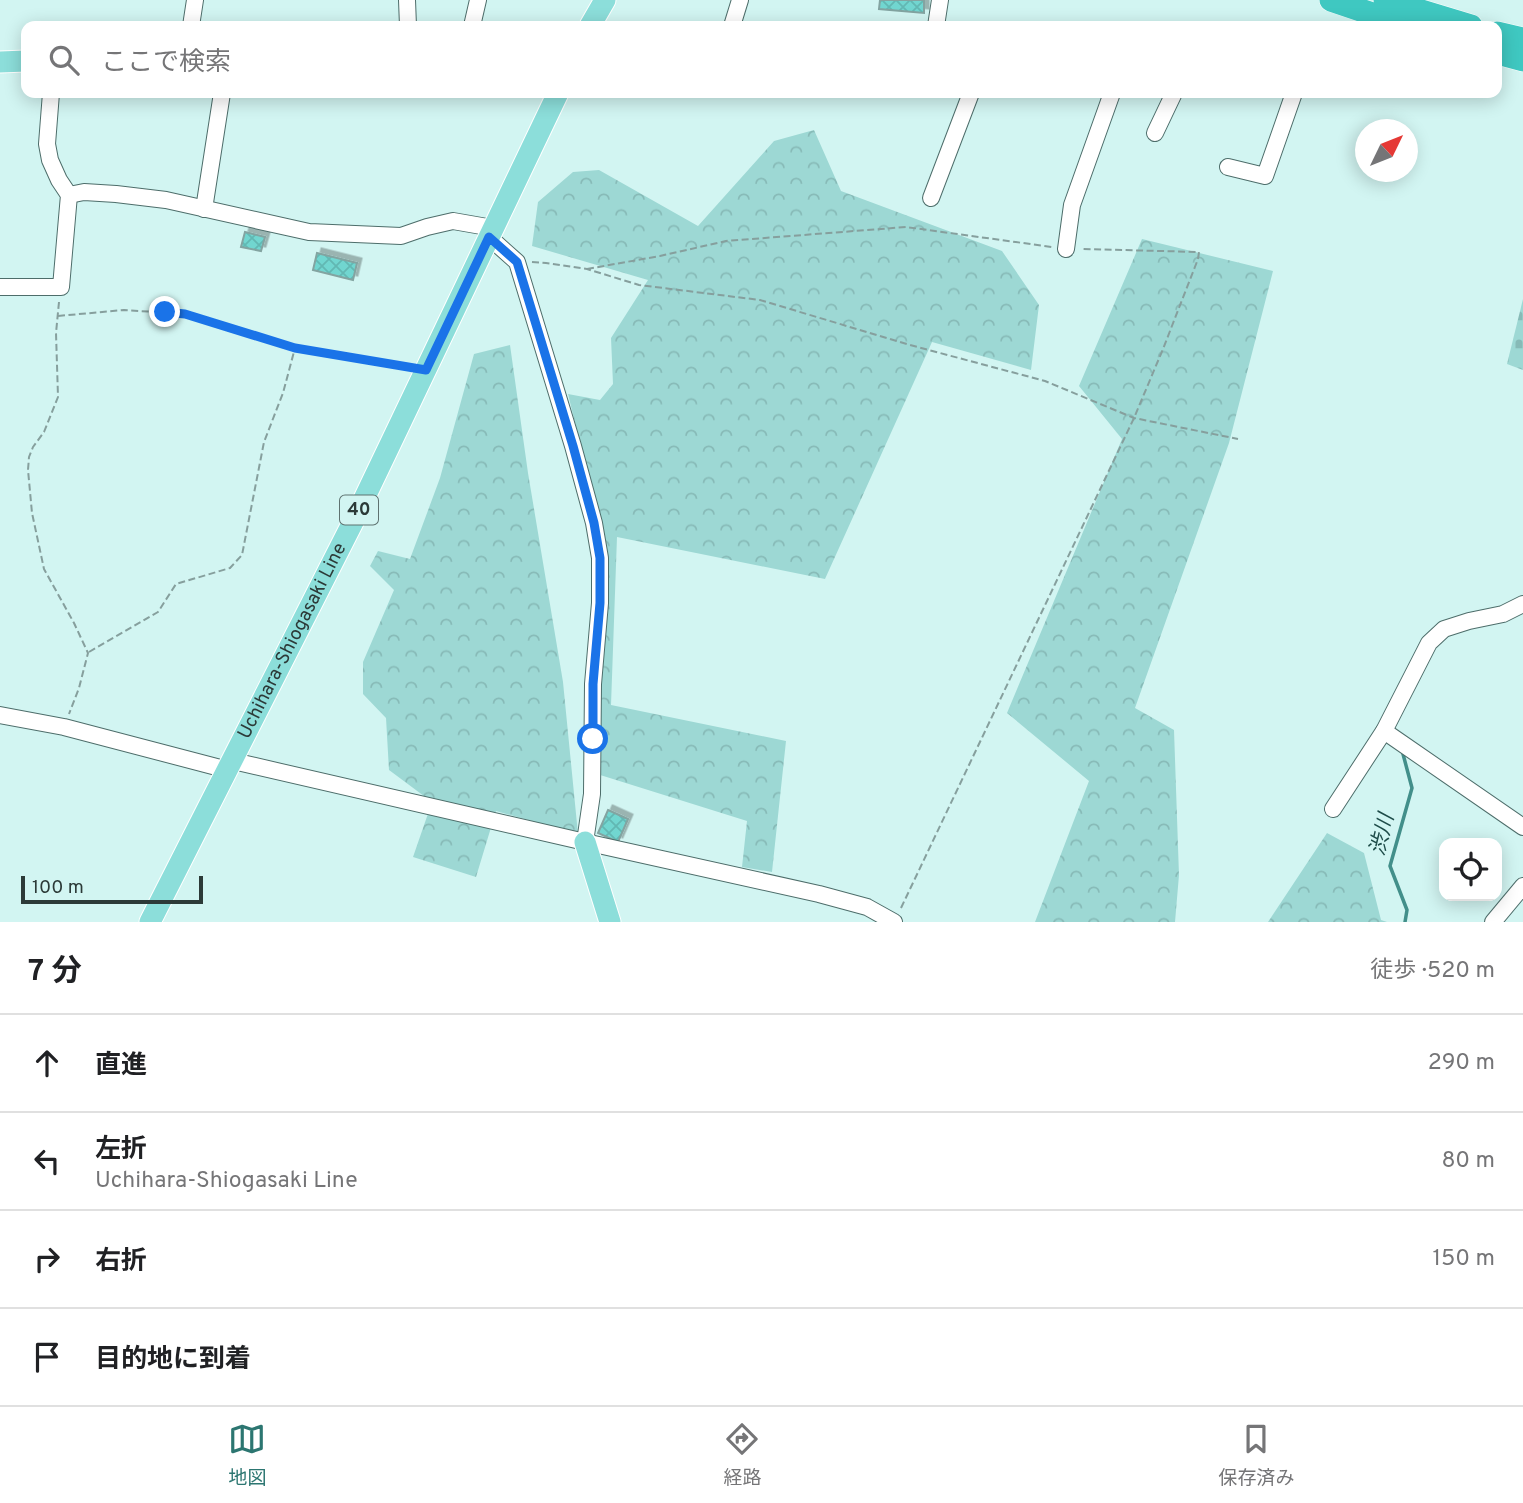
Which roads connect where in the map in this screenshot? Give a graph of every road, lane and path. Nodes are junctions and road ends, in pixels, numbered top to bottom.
1 (195, 0) edge
2 (407, 0) edge
3 (478, 0) edge
4 (605, 0) edge
5 (740, 0) edge
6 (940, 0) edge
7 (1331, 0) edge
8 (1385, 0) edge
9 (192, 21) edge
10 (408, 21) edge
11 (473, 21) edge
12 (593, 21) edge
13 (734, 21) edge
14 (937, 21) edge
15 (1393, 21) edge
16 (1454, 21) edge
17 (1502, 34) edge
18 (1523, 39) edge
19 (1502, 54) edge
20 (1523, 60) edge
21 (21, 61) edge
22 (0, 62) edge
23 (51, 98) edge
24 (221, 98) edge
25 (556, 98) edge
26 (969, 98) edge
27 (1110, 98) edge
28 (1172, 98) edge
29 (1292, 98) edge
30 (1155, 133) dead end
31 (1228, 167) dead end
32 (69, 195) junction
33 (931, 198) dead end
34 (204, 209) junction
35 (491, 232) junction
36 (1066, 248) junction
37 (517, 262) junction
38 (587, 269) junction
39 (0, 287) edge
40 (61, 287) junction
41 (57, 316) junction
42 (295, 348) junction
43 (426, 370) junction
44 (1134, 418) junction
45 (1238, 439) dead end
46 (1523, 604) edge
47 (88, 652) junction
48 (0, 715) edge
49 (64, 727) junction
50 (1384, 731) junction
51 (231, 765) junction
52 (1333, 809) dead end
53 (1523, 827) edge
54 (585, 842) junction
55 (1523, 886) edge
56 (897, 916) edge
57 (150, 922) edge
58 (610, 922) edge
59 (1493, 922) edge

1 - 9 street
2 - 10 street
3 - 11 street
4 - 12 main road
5 - 13 street
6 - 14 street
7 - 15 highway
8 - 16 highway
17 - 18 highway
19 - 20 highway
21 - 22 main road
23 - 32 street
24 - 34 street
25 - 35 main road, Uchihara-Shiogasaki Line / 40
26 - 33 street
27 - 36 street
28 - 30 street
29 - 31 street
32 - 34 street
32 - 40 street
34 - 35 street
35 - 37 street
35 - 43 main road, Uchihara-Shiogasaki Line / 40
36 - 38 path
36 - 44 path
37 - 38 path
37 - 54 street
38 - 44 path
39 - 40 street
40 - 41 path
41 - 42 path
41 - 47 path
42 - 43 path
42 - 47 path
43 - 51 main road, Uchihara-Shiogasaki Line / 40
44 - 45 path
44 - 56 path
46 - 50 street
47 - 49 path
48 - 49 street
49 - 51 street
50 - 52 street
50 - 53 street
51 - 54 street
51 - 57 main road, Uchihara-Shiogasaki Line / 40
54 - 56 street
54 - 58 main road
55 - 59 street

